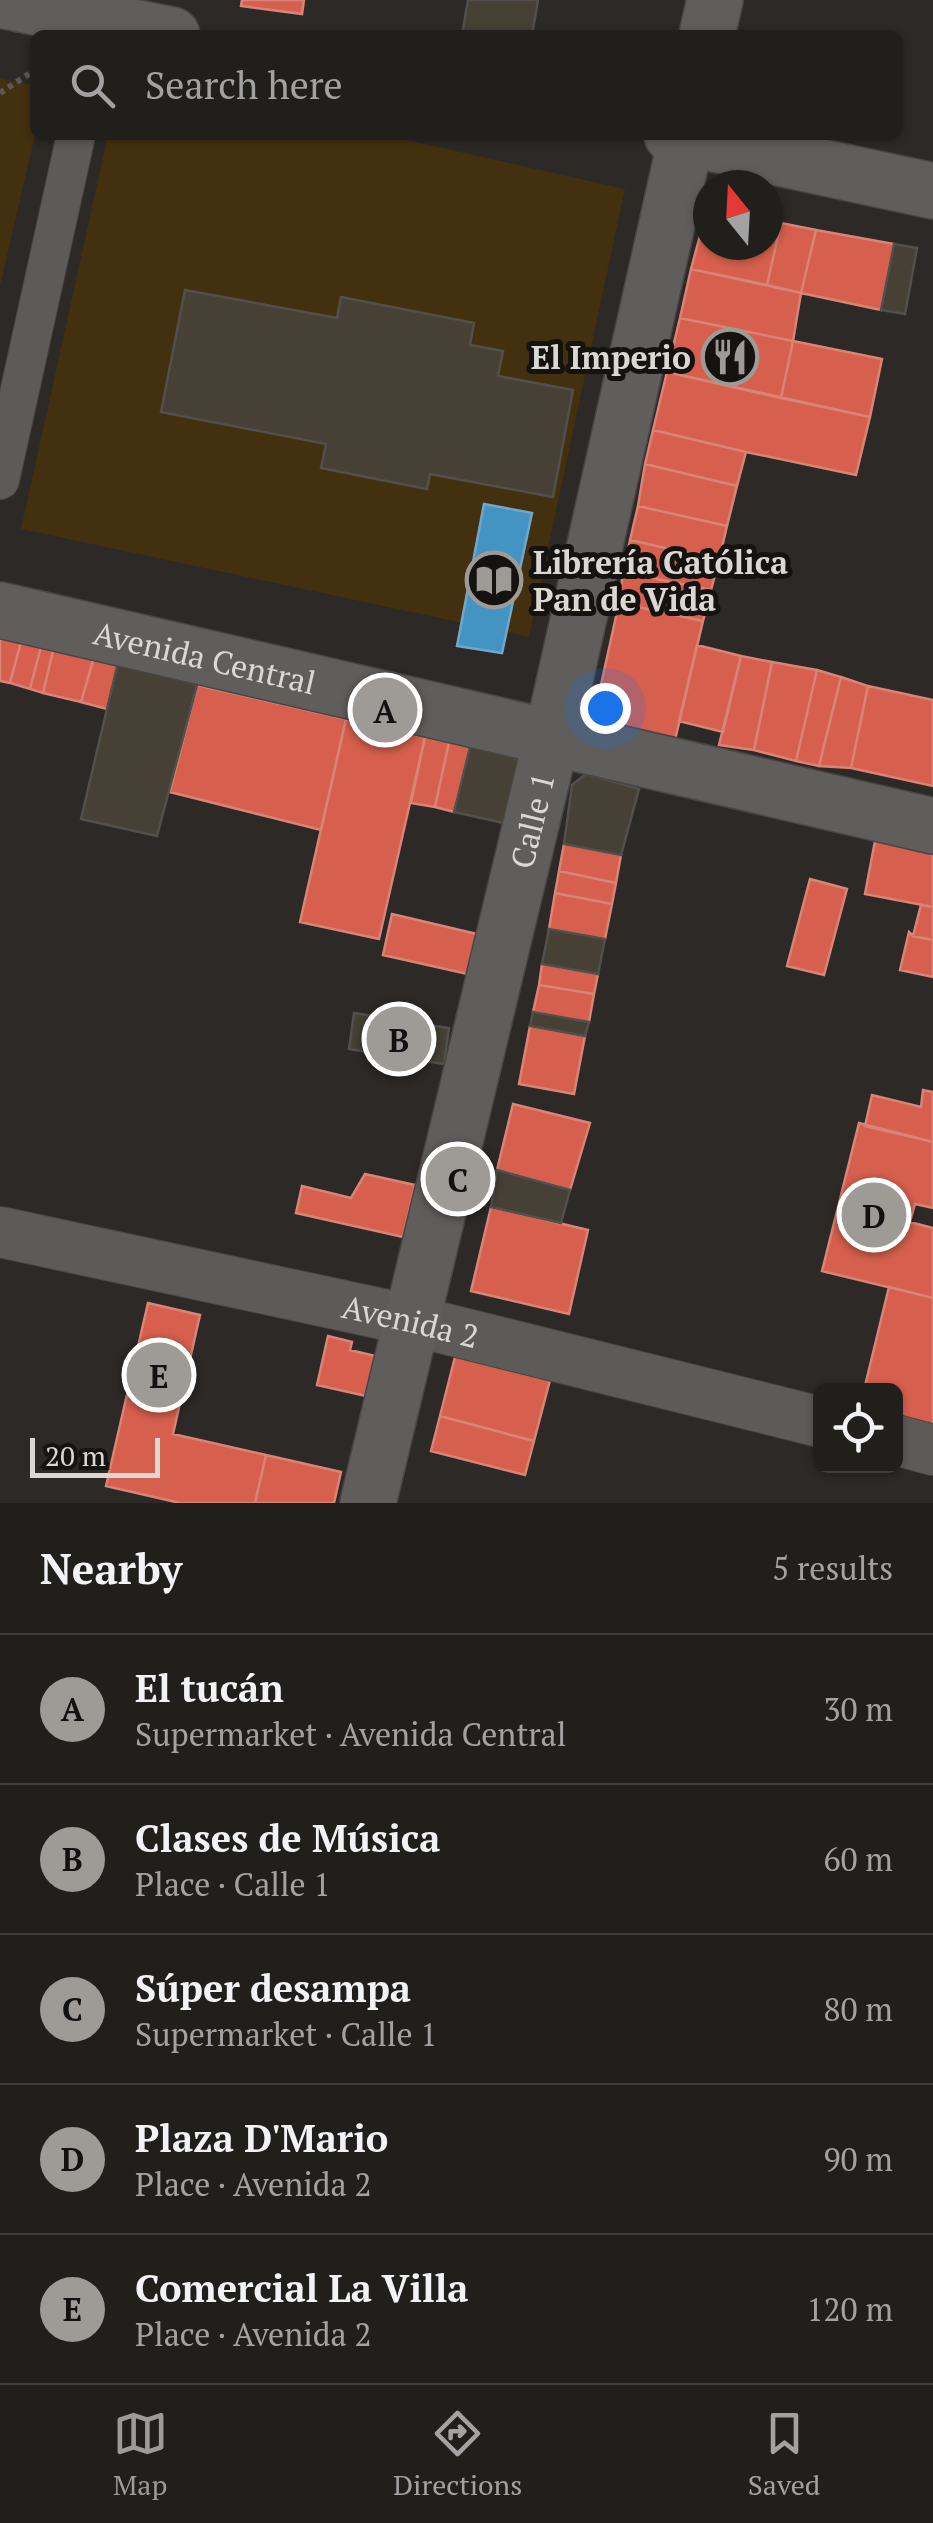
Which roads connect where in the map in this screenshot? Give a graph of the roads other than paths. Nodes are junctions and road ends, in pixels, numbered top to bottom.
1 (0, 0) edge
2 (715, 0) edge
3 (101, 19) edge
4 (150, 30) edge
5 (709, 30) edge
6 (75, 140) edge
7 (681, 140) edge
8 (700, 140) edge
9 (933, 191) edge
10 (0, 480) edge
11 (0, 610) edge
12 (552, 737) junction
13 (933, 826) edge
14 (0, 1232) edge
15 (410, 1320) junction
16 (813, 1420) edge
17 (903, 1442) edge
18 (933, 1450) edge
19 (368, 1503) edge

1 - 3 main road
2 - 5 main road
3 - 4 main road
6 - 10 street
7 - 12 main road, Calle 1
8 - 9 main road
11 - 12 main road, Avenida Central
12 - 13 main road, Avenida Central
12 - 15 main road, Calle 1
14 - 15 street, Avenida 2
15 - 16 street, Avenida 2
15 - 19 main road, Calle 1
17 - 18 street

